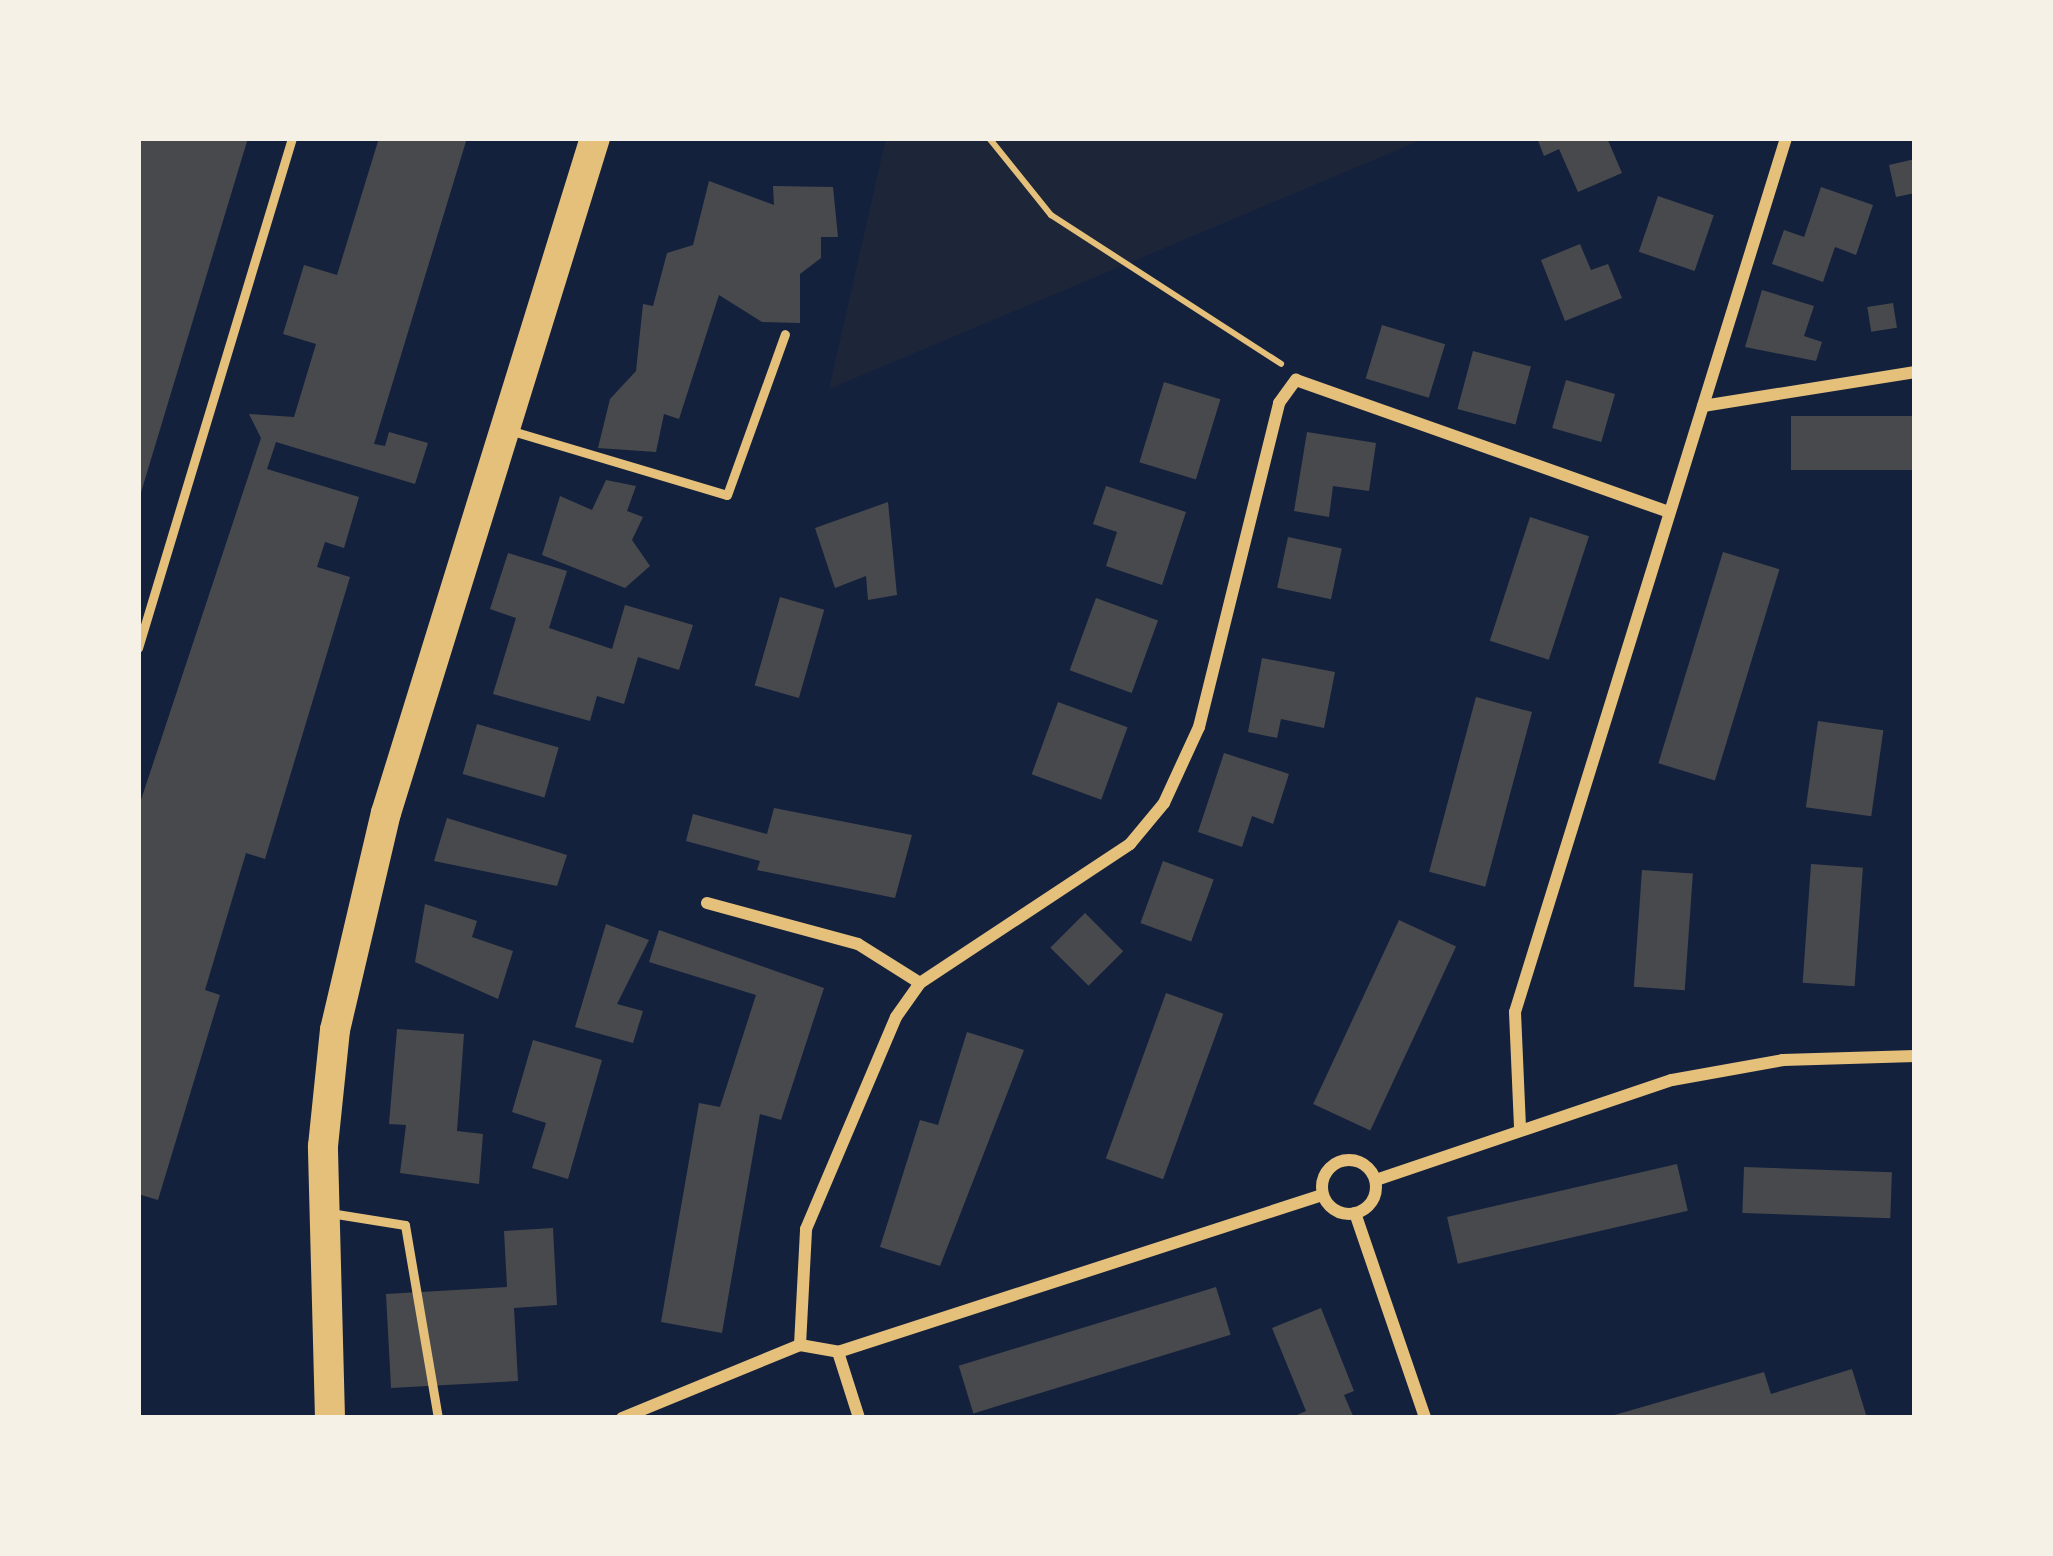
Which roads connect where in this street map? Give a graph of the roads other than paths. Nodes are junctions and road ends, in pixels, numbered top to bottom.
1 (292, 138) edge
2 (595, 138) edge
3 (1786, 138) edge
4 (785, 334) dead end
5 (1915, 372) edge
6 (1703, 406) junction
7 (504, 429) junction
8 (1666, 511) junction
9 (138, 648) edge
10 (707, 903) dead end
11 (920, 983) junction
12 (1915, 1056) edge
13 (1520, 1127) junction
14 (1376, 1180) junction
15 (1322, 1196) junction
16 (325, 1212) junction
17 (1355, 1213) junction
18 (800, 1345) junction
19 (838, 1352) junction
20 (330, 1418) edge
21 (438, 1418) edge
22 (622, 1418) edge
23 (860, 1418) edge
24 (1425, 1418) edge

1 - 9 lane
2 - 7 main road
3 - 6 street
4 - 7 lane
5 - 6 street
6 - 8 street
7 - 16 main road
8 - 11 street
8 - 13 street
10 - 11 street
11 - 18 street
12 - 13 street
13 - 14 street
14 - 15 street
14 - 17 street
15 - 17 street
15 - 19 street
16 - 20 main road
16 - 21 lane
17 - 24 street
18 - 19 street
18 - 22 street
19 - 23 street

